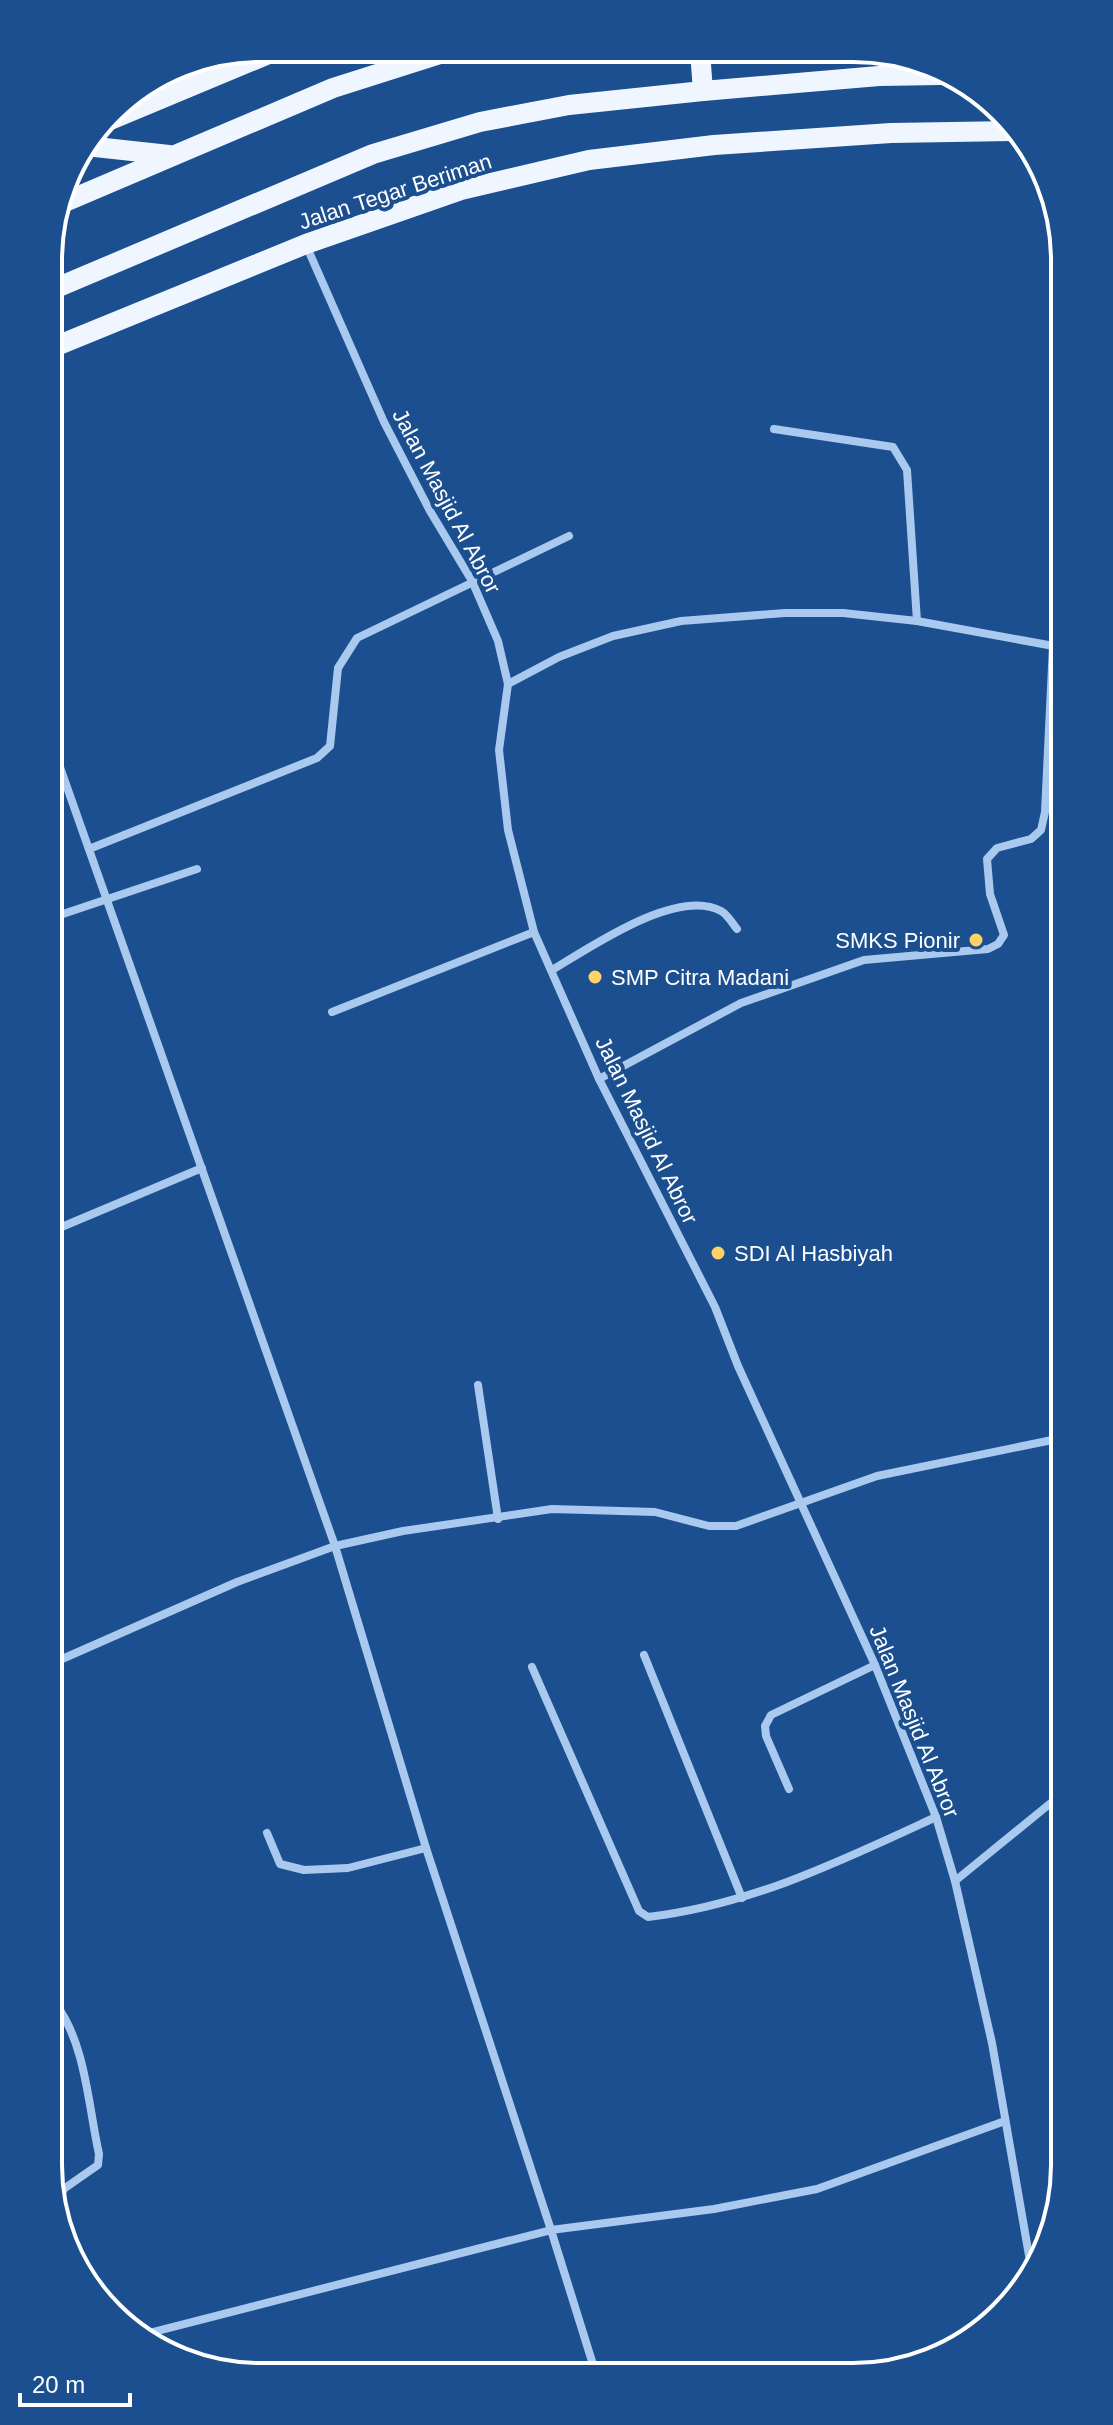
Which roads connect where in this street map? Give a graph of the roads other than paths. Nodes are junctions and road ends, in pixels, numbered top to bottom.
1 (415, 62) edge
2 (701, 62) edge
3 (227, 65) edge
4 (925, 75) edge
5 (703, 91) junction
6 (132, 110) edge
7 (1003, 131) edge
8 (97, 147) edge
9 (171, 155) junction
10 (72, 199) edge
11 (306, 244) junction
12 (62, 286) edge
13 (62, 344) edge
14 (774, 429) dead end
15 (569, 536) dead end
16 (472, 581) junction
17 (917, 621) junction
18 (1051, 646) edge
19 (508, 684) junction
20 (1051, 722) edge
21 (62, 773) edge
22 (89, 849) junction
23 (197, 869) dead end
24 (106, 901) junction
25 (62, 915) edge
26 (737, 929) dead end
27 (534, 932) junction
28 (552, 970) junction
29 (332, 1012) dead end
30 (599, 1079) junction
31 (202, 1168) junction
32 (62, 1227) edge
33 (478, 1385) dead end
34 (1051, 1440) edge
35 (800, 1502) junction
36 (498, 1519) junction
37 (335, 1546) junction
38 (644, 1655) dead end
39 (62, 1659) edge
40 (875, 1665) junction
41 (532, 1667) dead end
42 (789, 1789) dead end
43 (1051, 1803) edge
44 (936, 1817) junction
45 (267, 1833) dead end
46 (426, 1848) junction
47 (955, 1881) junction
48 (742, 1898) junction
49 (62, 2012) edge
50 (1005, 2121) junction
51 (64, 2190) edge
52 (551, 2230) junction
53 (1029, 2255) edge
54 (153, 2332) edge
55 (593, 2363) edge

1 - 9 main road
2 - 5 main road
3 - 6 main road
4 - 5 main road, Jalan Tegar Beriman
5 - 12 main road, Jalan Tegar Beriman
7 - 11 main road, Jalan Tegar Beriman
8 - 9 main road
9 - 10 main road
11 - 13 main road, Jalan Tegar Beriman
11 - 16 street, Jalan Masjid Al Abror
14 - 17 street
15 - 16 street
16 - 19 street, Jalan Masjid Al Abror
16 - 22 street
17 - 18 street
17 - 19 street
19 - 27 street, Jalan Masjid Al Abror
20 - 30 street
21 - 22 street
22 - 24 street
23 - 24 street
24 - 25 street
24 - 31 street
26 - 28 street
27 - 28 street, Jalan Masjid Al Abror
27 - 29 street
28 - 30 street, Jalan Masjid Al Abror
30 - 35 street, Jalan Masjid Al Abror
31 - 32 street
31 - 37 street
33 - 36 street
34 - 35 street
35 - 36 street
35 - 40 street, Jalan Masjid Al Abror
36 - 37 street
37 - 39 street
37 - 46 street
38 - 48 street
40 - 42 street
40 - 44 street, Jalan Masjid Al Abror
41 - 48 street
43 - 47 street
44 - 47 street, Jalan Masjid Al Abror
44 - 48 street
45 - 46 street
46 - 52 street
47 - 50 street, Jalan Masjid Al Abror
49 - 51 street
50 - 52 street
50 - 53 street, Jalan Masjid Al Abror
52 - 54 street
52 - 55 street

